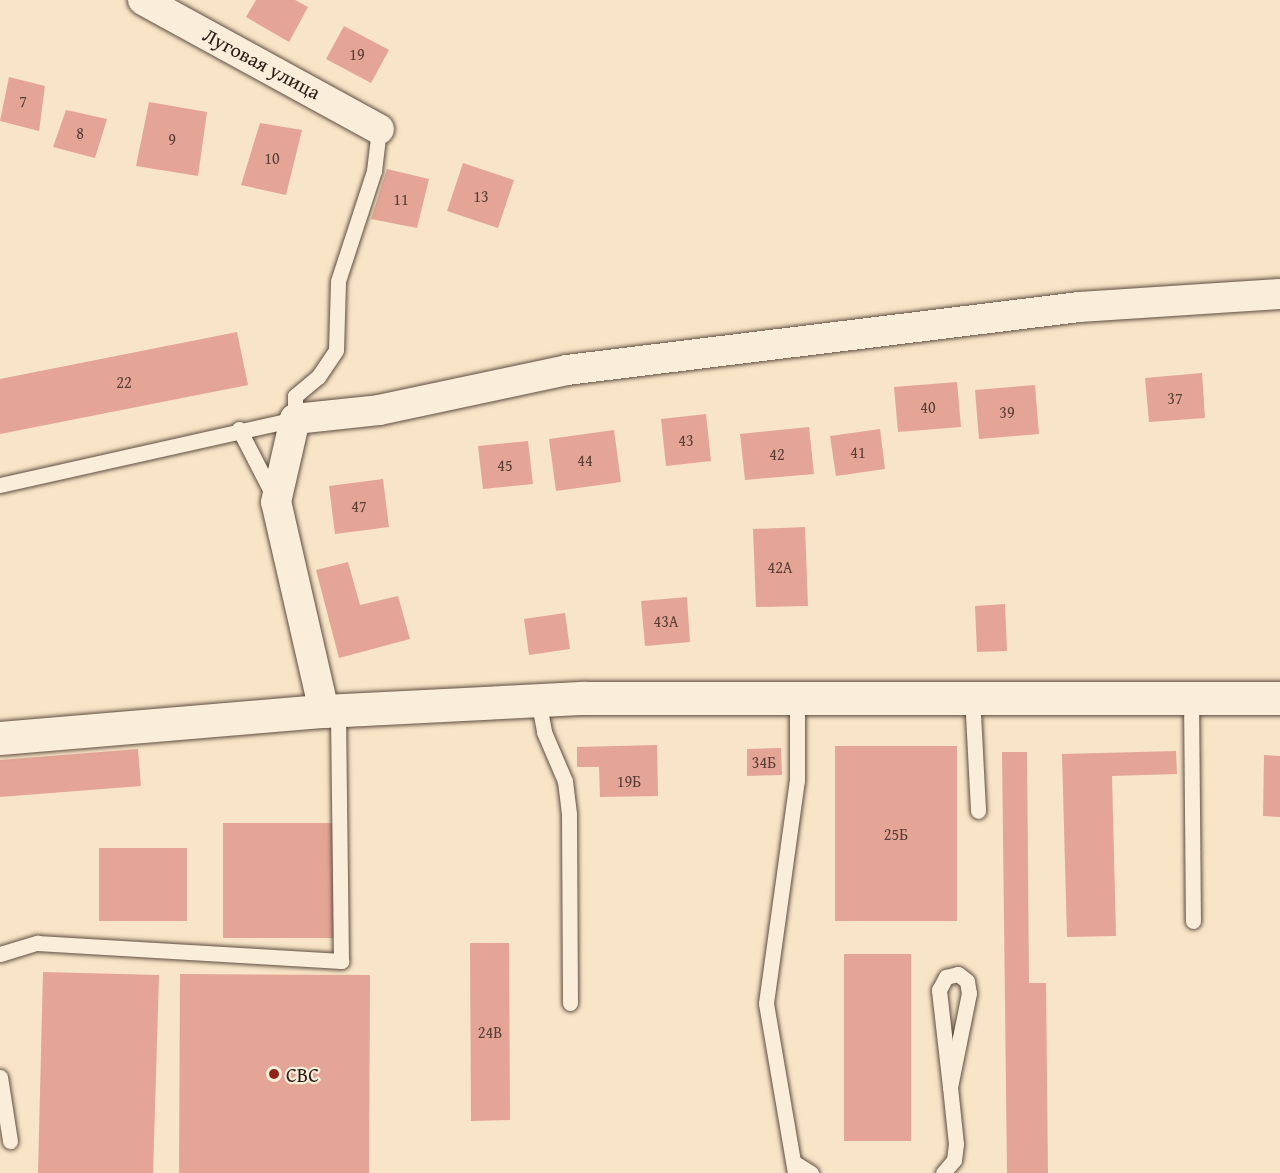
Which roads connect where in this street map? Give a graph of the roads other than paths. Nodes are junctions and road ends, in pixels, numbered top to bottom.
1 (143, 0) edge
2 (380, 129) joint
3 (1280, 294) edge
4 (295, 419) junction
5 (239, 429) junction
6 (0, 485) edge
7 (276, 502) junction
8 (797, 695) junction
9 (972, 695) junction
10 (1191, 696) junction
11 (1280, 698) edge
12 (538, 700) junction
13 (331, 711) junction
14 (0, 738) edge
15 (978, 811) dead end
16 (1193, 921) dead end
17 (0, 954) edge
18 (570, 1003) dead end
19 (0, 1077) edge
20 (950, 1087) junction
21 (10, 1141) dead end
22 (795, 1168) edge
23 (811, 1173) edge
24 (943, 1173) edge

1 - 2 street, Луговая улица
2 - 4 lane
3 - 4 street
4 - 5 lane
4 - 7 street
5 - 6 lane
5 - 7 lane
7 - 13 street
8 - 9 street
8 - 12 street
8 - 22 lane
9 - 10 street
9 - 15 lane
10 - 11 street
10 - 16 lane
12 - 13 street
12 - 18 lane
13 - 14 street
13 - 17 lane
19 - 21 lane
20 - 20 lane
20 - 24 lane
22 - 23 lane

